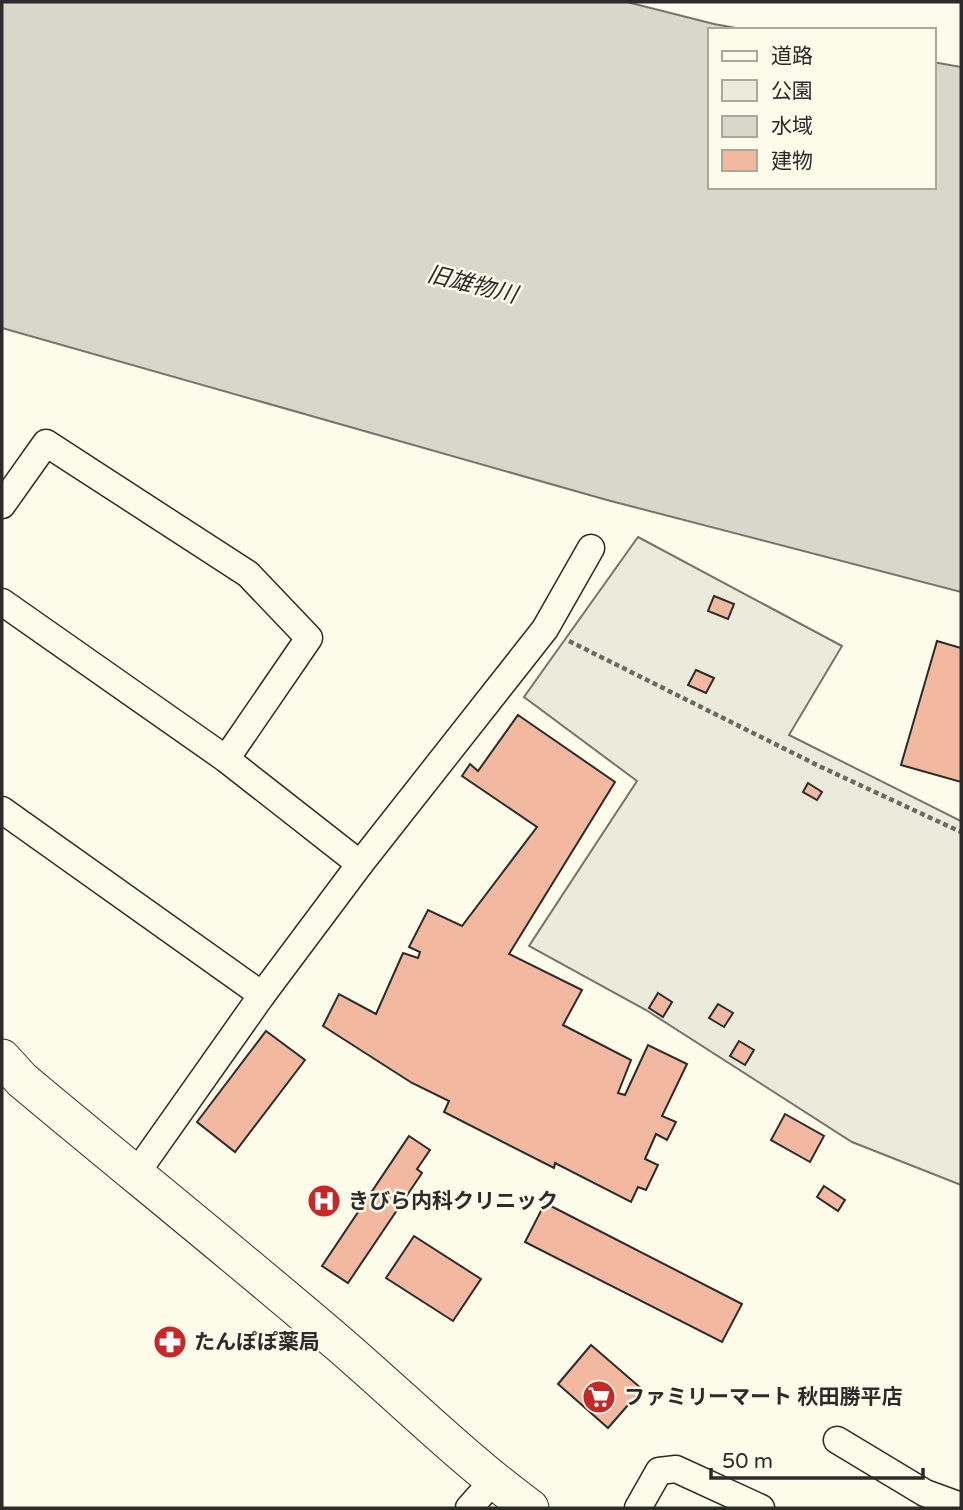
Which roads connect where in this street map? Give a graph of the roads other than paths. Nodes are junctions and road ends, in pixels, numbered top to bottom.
1 (2, 505) edge
2 (592, 548) dead end
3 (2, 601) edge
4 (226, 759) junction
5 (2, 810) edge
6 (360, 864) junction
7 (262, 995) junction
8 (2, 1058) edge
9 (135, 1175) junction
10 (837, 1440) dead end
11 (493, 1481) junction
12 (961, 1506) edge
13 (469, 1508) edge
14 (530, 1508) edge
15 (638, 1508) edge
16 (761, 1508) edge

1 - 4 street
2 - 6 street
3 - 4 street
4 - 6 street
5 - 7 street
6 - 7 street
7 - 9 street
8 - 9 street
9 - 11 street
10 - 12 street
11 - 13 street
11 - 14 street
15 - 16 street

